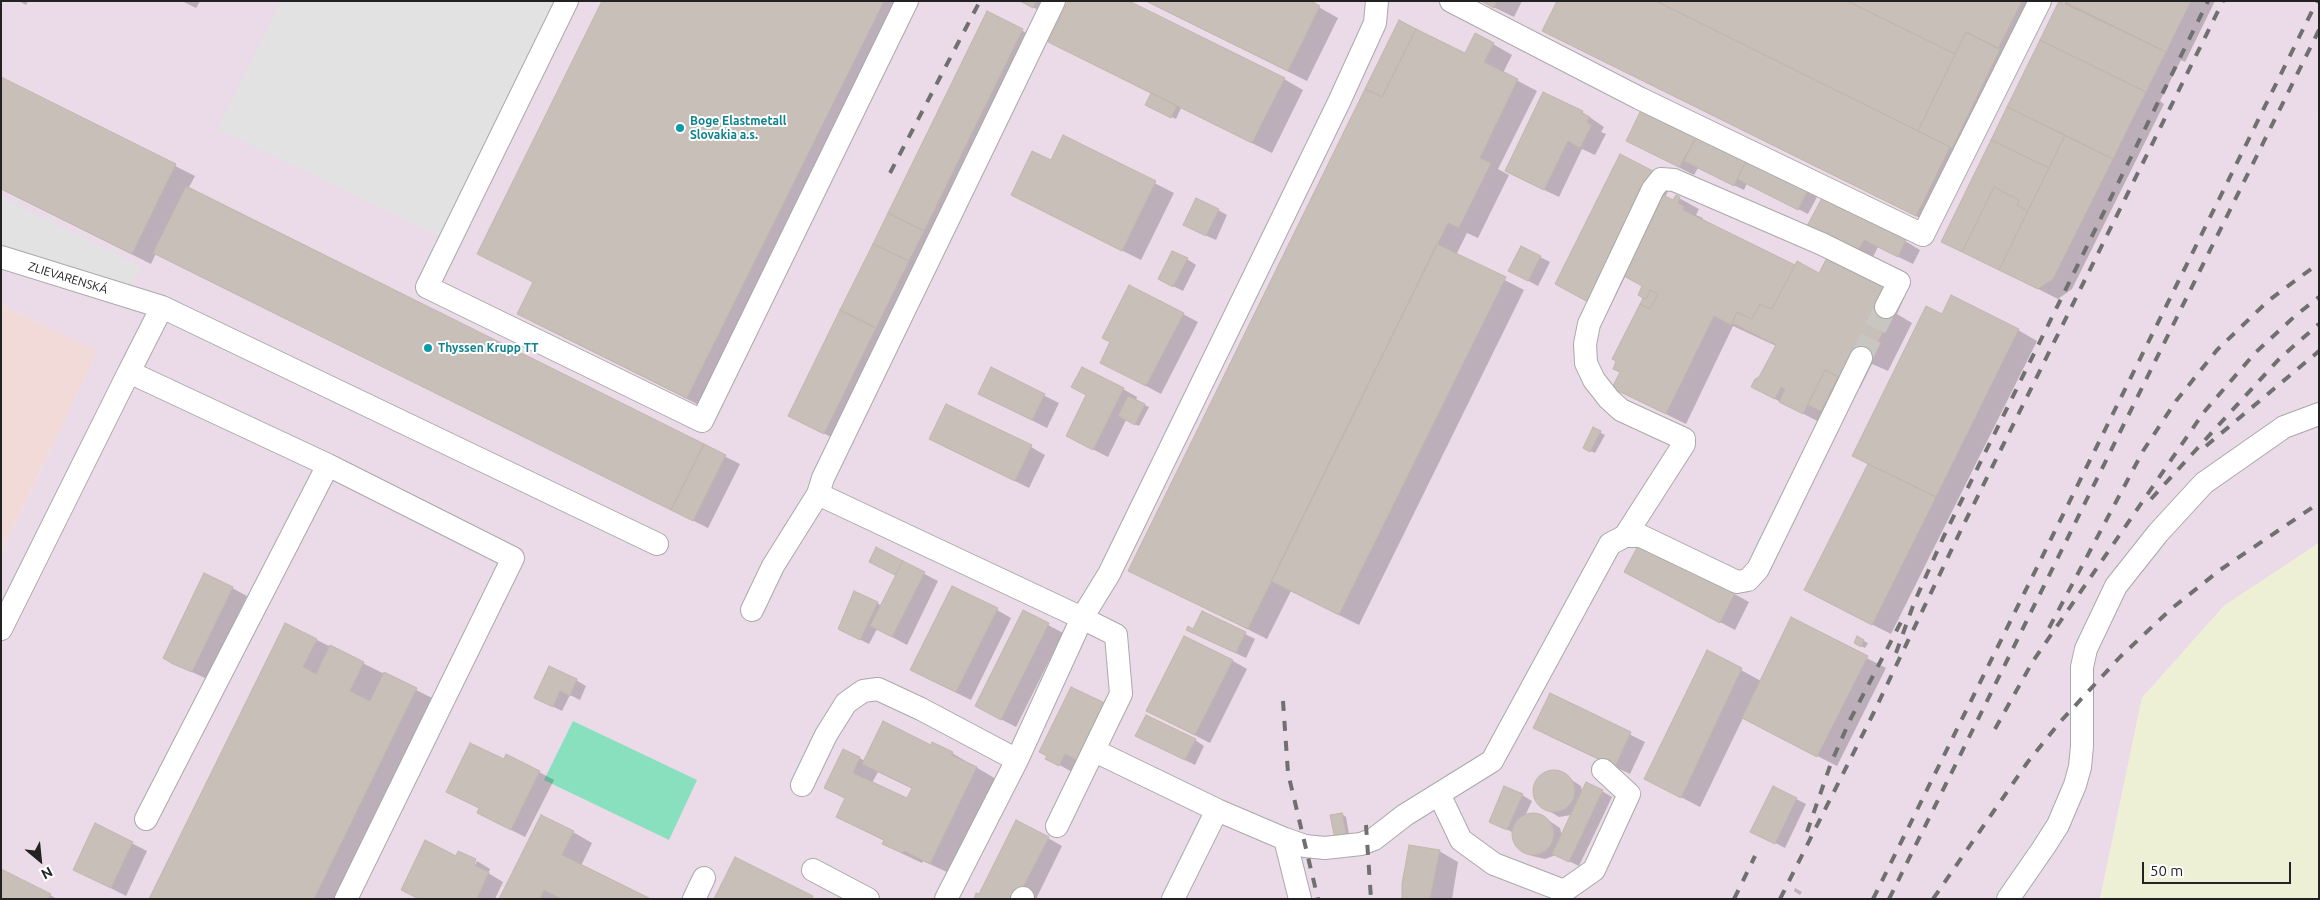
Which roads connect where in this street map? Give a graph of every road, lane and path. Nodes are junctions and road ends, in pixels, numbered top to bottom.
1 (567, 1) edge
2 (907, 1) edge
3 (1054, 1) edge
4 (1377, 1) edge
5 (1451, 1) edge
6 (2040, 1) edge
7 (1, 257) edge
8 (162, 307) junction
9 (1886, 307) tunnel mouth
10 (1861, 358) tunnel mouth
11 (129, 372) junction
12 (2319, 414) edge
13 (328, 465) junction
14 (818, 494) junction
15 (1625, 536) junction
16 (657, 544) dead end
17 (752, 610) dead end
18 (1082, 618) junction
19 (1, 629) edge
20 (1095, 751) junction
21 (1017, 760) junction
22 (1602, 770) dead end
23 (802, 786) dead end
24 (1439, 794) junction
25 (1217, 810) junction
26 (146, 819) dead end
27 (1057, 826) dead end
28 (1285, 839) junction
29 (813, 870) dead end
30 (704, 878) dead end
31 (346, 899) edge
32 (694, 899) edge
33 (868, 899) edge
34 (946, 899) edge
35 (1173, 899) edge
36 (1300, 899) edge
37 (2008, 899) edge

1 - 2 street
3 - 14 street
4 - 18 street
5 - 6 street
7 - 8 street, ZLIEVARENSKÁ
8 - 11 street
8 - 16 street, ZLIEVARENSKÁ
9 - 15 street
10 - 15 street
11 - 13 street
11 - 19 street
12 - 37 street
13 - 26 street
13 - 31 street
14 - 17 street
14 - 18 street
15 - 24 street
18 - 20 street
18 - 21 street
20 - 25 street
20 - 27 street
21 - 23 street
21 - 34 street
22 - 24 street
24 - 28 street
25 - 28 street
25 - 35 street
28 - 36 street
29 - 33 street
30 - 32 street

